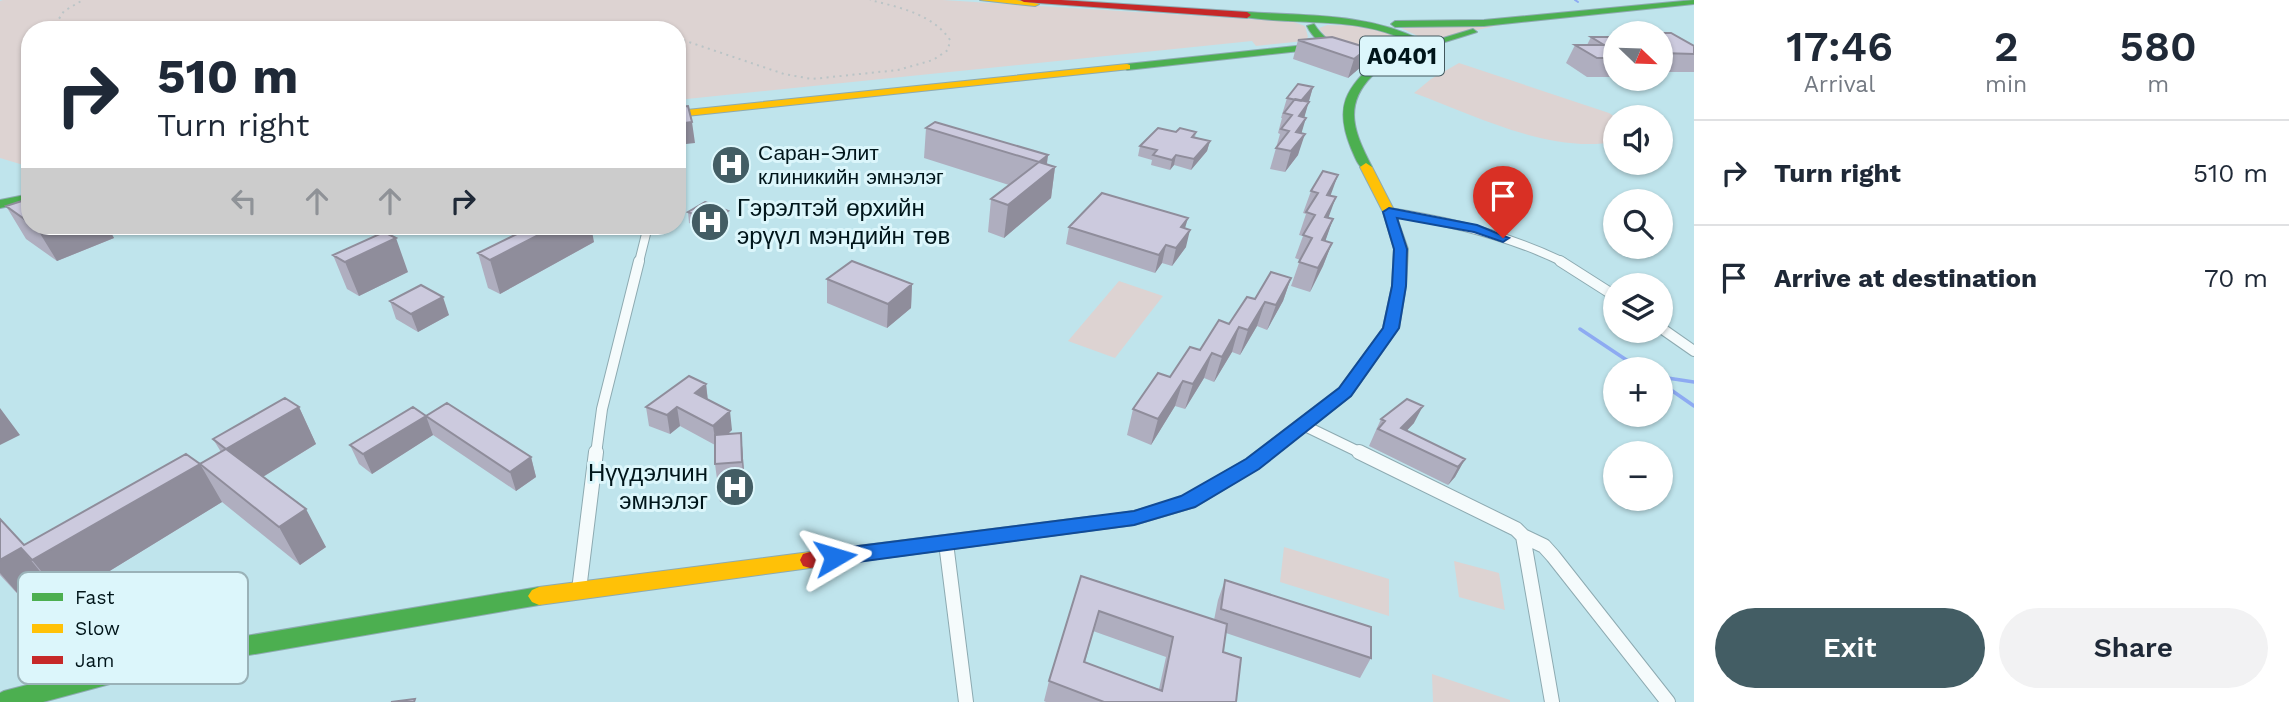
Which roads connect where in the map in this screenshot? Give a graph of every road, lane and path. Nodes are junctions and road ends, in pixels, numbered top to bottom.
1 (984, 0) edge
2 (1024, 0) edge
3 (1694, 4) edge
4 (1603, 14) junction
5 (1343, 22) junction
6 (1361, 23) junction
7 (1311, 26) junction
8 (1324, 43) junction
9 (1413, 50) junction
10 (1384, 60) junction
11 (686, 106) edge
12 (686, 113) edge
13 (21, 194) edge
14 (0, 199) edge
15 (21, 200) edge
16 (0, 204) edge
17 (1389, 212) junction
18 (646, 235) edge
19 (1603, 288) edge
20 (1673, 336) edge
21 (1694, 351) edge
22 (1303, 425) junction
23 (1523, 536) junction
24 (946, 543) junction
25 (579, 590) junction
26 (248, 646) edge
27 (72, 684) edge
28 (4, 702) edge
29 (966, 702) edge
30 (1552, 702) edge
31 (1668, 702) edge

1 - 7 main road, A0401
2 - 5 main road, A0401
3 - 4 main road, A0401
4 - 6 main road, A0401
4 - 9 main road, A0401
5 - 6 main road, A0401
5 - 7 main road, A0401
6 - 9 main road, A0401
7 - 8 main road
8 - 10 main road, A0401
8 - 11 main road
8 - 12 main road
9 - 10 main road, A0401
10 - 17 main road
13 - 14 main road
15 - 16 main road
17 - 19 street
17 - 22 main road
18 - 25 street
20 - 21 street
22 - 23 street
22 - 24 main road
23 - 30 street
23 - 31 street
24 - 25 main road
24 - 29 street
25 - 26 main road
27 - 28 main road

